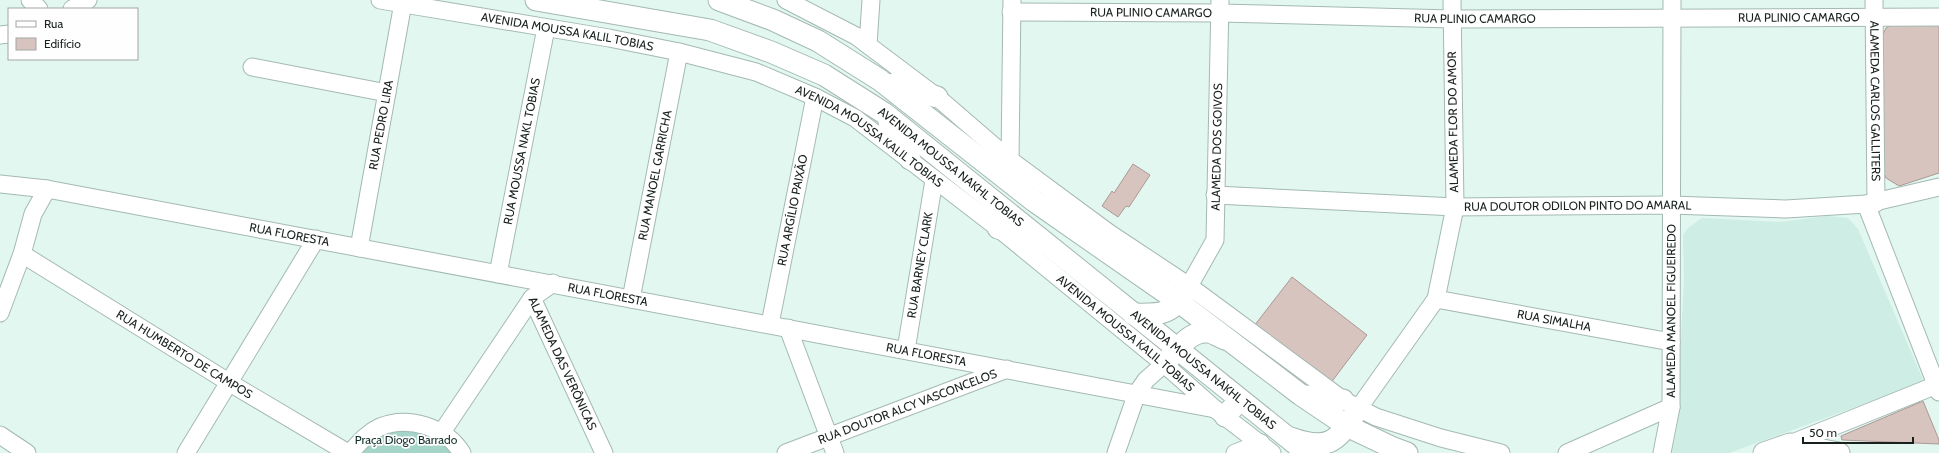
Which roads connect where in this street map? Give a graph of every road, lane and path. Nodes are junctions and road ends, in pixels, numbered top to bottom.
1 (30, 0) edge
2 (88, 0) edge
3 (380, 0) edge
4 (536, 0) edge
5 (719, 0) edge
6 (786, 0) edge
7 (871, 0) edge
8 (1452, 0) edge
9 (1672, 0) edge
10 (1874, 0) edge
11 (403, 3) junction
12 (561, 3) edge
13 (1012, 6) edge
14 (1220, 7) edge
15 (38, 8) edge
16 (74, 8) edge
17 (1874, 17) junction
18 (1939, 18) edge
19 (1452, 19) junction
20 (1672, 19) junction
21 (546, 28) junction
22 (868, 45) junction
23 (679, 52) junction
24 (252, 67) dead end
25 (880, 80) junction
26 (387, 93) junction
27 (814, 97) junction
28 (937, 97) junction
29 (884, 113) junction
30 (910, 160) junction
31 (1010, 160) junction
32 (934, 180) junction
33 (0, 184) edge
34 (1939, 187) edge
35 (47, 189) junction
36 (1215, 194) junction
37 (1671, 204) junction
38 (1871, 204) junction
39 (1454, 207) junction
40 (998, 228) junction
41 (1109, 233) junction
42 (316, 239) junction
43 (1049, 246) junction
44 (359, 248) junction
45 (22, 254) junction
46 (1122, 262) junction
47 (498, 274) junction
48 (552, 283) junction
49 (1184, 294) junction
50 (532, 298) junction
51 (631, 299) junction
52 (1436, 299) junction
53 (0, 313) edge
54 (1133, 314) junction
55 (770, 324) junction
56 (788, 328) junction
57 (1233, 342) junction
58 (1671, 342) junction
59 (906, 350) junction
60 (1171, 357) junction
61 (1007, 369) junction
62 (230, 383) junction
63 (1938, 387) edge
64 (1137, 393) junction
65 (1240, 400) junction
66 (1671, 407) junction
67 (1349, 412) junction
68 (1220, 413) junction
69 (442, 432) junction
70 (1283, 434) junction
71 (0, 435) edge
72 (829, 437) junction
73 (1790, 444) junction
74 (1266, 448) edge
75 (27, 453) edge
76 (186, 453) edge
77 (349, 453) edge
78 (462, 453) edge
79 (604, 453) edge
80 (786, 453) edge
81 (835, 453) edge
82 (1116, 453) edge
83 (1235, 453) edge
84 (1306, 453) edge
85 (1407, 453) edge
86 (1501, 453) edge
87 (1567, 453) edge
88 (1662, 453) edge
89 (1764, 453) edge
90 (1839, 453) edge

1 - 15 street
2 - 16 street
3 - 11 street, AVENIDA MOUSSA KALIL TOBIAS
4 - 12 main road, AVENIDA MOUSSA NAKHL TOBIAS
5 - 25 main road
6 - 22 street
7 - 22 street
8 - 19 street, ALAMEDA FLOR DO AMOR
9 - 20 street, ALAMEDA MANOEL FIGUEIREDO
10 - 17 street, ALAMEDA CARLOS GALLITERS
11 - 21 street, AVENIDA MOUSSA KALIL TOBIAS
11 - 26 street, RUA PEDRO LIRA
12 - 29 main road, AVENIDA MOUSSA NAKHL TOBIAS
13 - 14 street, RUA PLINIO CAMARGO
13 - 31 street
14 - 19 street, RUA PLINIO CAMARGO
14 - 36 street, ALAMEDA DOS GOIVOS
17 - 18 street, RUA PLINIO CAMARGO
17 - 20 street, RUA PLINIO CAMARGO
17 - 38 street, ALAMEDA CARLOS GALLITERS
19 - 20 street, RUA PLINIO CAMARGO
19 - 39 street, ALAMEDA FLOR DO AMOR
20 - 37 street, ALAMEDA MANOEL FIGUEIREDO
21 - 23 street, AVENIDA MOUSSA KALIL TOBIAS
21 - 47 street, RUA MOUSSA NAKL TOBIAS
22 - 28 street
23 - 27 street, AVENIDA MOUSSA KALIL TOBIAS
23 - 51 street, RUA MANOEL GARRICHA
24 - 26 street
25 - 28 main road
25 - 46 main road
26 - 44 street, RUA PEDRO LIRA
27 - 30 street, AVENIDA MOUSSA KALIL TOBIAS
27 - 55 street, RUA ARGÍLIO PAIXÃO
28 - 31 street
29 - 30 main road
29 - 43 main road, AVENIDA MOUSSA NAKHL TOBIAS
30 - 32 street, AVENIDA MOUSSA KALIL TOBIAS
31 - 41 street
32 - 40 street, AVENIDA MOUSSA KALIL TOBIAS
32 - 59 street, RUA BARNEY CLARK
33 - 35 street, RUA FLORESTA
34 - 38 street, RUA DOUTOR ODILON PINTO DO AMARAL
35 - 42 street, RUA FLORESTA
35 - 45 street
36 - 39 street, RUA DOUTOR ODILON PINTO DO AMARAL
36 - 49 street, ALAMEDA DOS GOIVOS
37 - 38 street, RUA DOUTOR ODILON PINTO DO AMARAL
37 - 39 street, RUA DOUTOR ODILON PINTO DO AMARAL
37 - 58 street, ALAMEDA MANOEL FIGUEIREDO
38 - 63 street, ALAMEDA CARLOS GALLITERS
39 - 52 street, ALAMEDA FLOR DO AMOR
40 - 43 main road
40 - 60 street, AVENIDA MOUSSA KALIL TOBIAS
41 - 46 main road
41 - 49 street
42 - 44 street, RUA FLORESTA
42 - 62 street
43 - 54 main road, AVENIDA MOUSSA NAKHL TOBIAS
44 - 47 street, RUA FLORESTA
45 - 53 street
45 - 62 street, RUA HUMBERTO DE CAMPOS
46 - 49 main road
47 - 48 street, RUA FLORESTA
48 - 50 street, ALAMEDA DAS VERÔNICAS
48 - 51 street, RUA FLORESTA
49 - 54 main road
49 - 57 main road
49 - 67 street
50 - 69 street
50 - 79 street, ALAMEDA DAS VERÔNICAS
51 - 55 street, RUA FLORESTA
52 - 58 street, RUA SIMALHA
52 - 67 street, ALAMEDA FLOR DO AMOR
54 - 60 main road, AVENIDA MOUSSA NAKHL TOBIAS
55 - 56 street, RUA FLORESTA
56 - 59 street, RUA FLORESTA
56 - 72 street
57 - 60 main road
57 - 67 main road
58 - 66 street, ALAMEDA MANOEL FIGUEIREDO
59 - 61 street, RUA FLORESTA
60 - 64 street
60 - 65 main road, AVENIDA MOUSSA NAKHL TOBIAS
60 - 68 street, AVENIDA MOUSSA KALIL TOBIAS
61 - 64 street, RUA FLORESTA
61 - 72 street, RUA DOUTOR ALCY VASCONCELOS
62 - 76 street
62 - 77 street, RUA HUMBERTO DE CAMPOS
63 - 73 street
64 - 68 street, RUA FLORESTA
64 - 82 street
65 - 68 main road
65 - 70 main road, AVENIDA MOUSSA NAKHL TOBIAS
66 - 87 street
66 - 88 street, ALAMEDA MANOEL FIGUEIREDO
67 - 70 main road
67 - 85 main road
67 - 86 street
68 - 74 street, AVENIDA MOUSSA KALIL TOBIAS
69 - 77 street
69 - 78 street
70 - 84 main road, AVENIDA MOUSSA NAKHL TOBIAS
71 - 75 street
72 - 80 street, RUA DOUTOR ALCY VASCONCELOS
72 - 81 street
73 - 89 main road
73 - 90 main road
74 - 83 street

